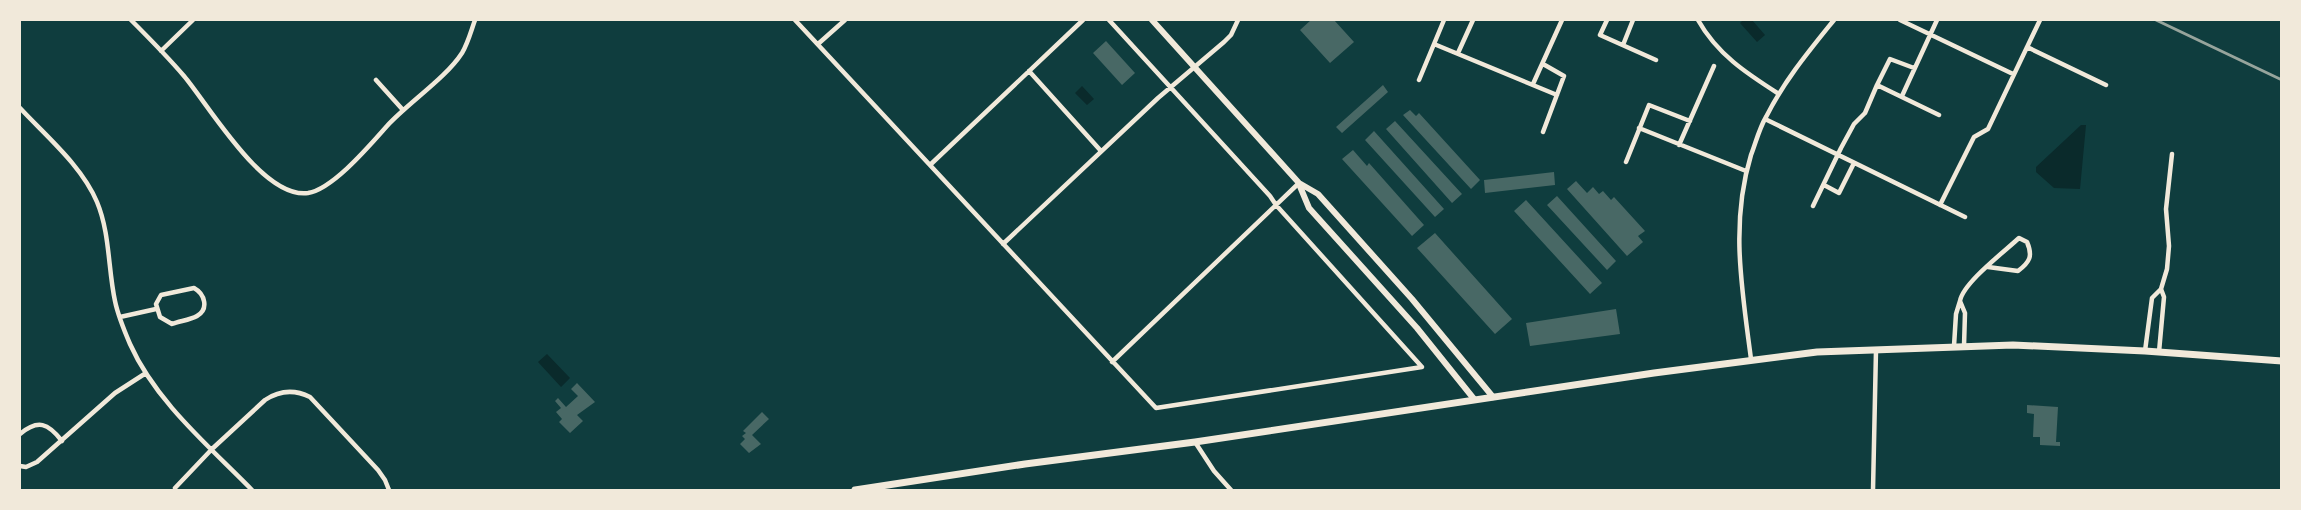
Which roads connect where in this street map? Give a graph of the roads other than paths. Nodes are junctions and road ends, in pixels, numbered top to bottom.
1 (131, 20) edge
2 (193, 20) edge
3 (475, 20) edge
4 (795, 20) edge
5 (845, 20) edge
6 (1083, 20) edge
7 (1109, 20) edge
8 (1152, 20) edge
9 (1238, 20) edge
10 (1444, 20) edge
11 (1473, 20) edge
12 (1562, 20) edge
13 (1607, 20) edge
14 (1633, 20) edge
15 (1698, 20) edge
16 (1834, 20) edge
17 (1900, 20) edge
18 (1937, 20) edge
19 (2040, 20) edge
20 (1930, 34) junction
21 (818, 44) junction
22 (1434, 44) junction
23 (1623, 45) junction
24 (2027, 47) junction
25 (161, 51) junction
26 (1458, 53) junction
27 (1656, 60) dead end
28 (1543, 64) junction
29 (1714, 66) dead end
30 (1195, 68) junction
31 (1914, 69) junction
32 (1029, 71) junction
33 (2013, 74) junction
34 (376, 80) dead end
35 (1419, 80) dead end
36 (1533, 84) junction
37 (1877, 85) junction
38 (2106, 85) dead end
39 (1171, 87) junction
40 (1779, 94) junction
41 (1557, 95) junction
42 (1902, 96) junction
43 (20, 108) edge
44 (403, 110) junction
45 (1939, 115) dead end
46 (1765, 119) junction
47 (1690, 121) junction
48 (1639, 128) junction
49 (1543, 132) dead end
50 (1679, 145) junction
51 (1101, 150) junction
52 (2172, 154) dead end
53 (1838, 156) junction
54 (1626, 162) dead end
55 (1854, 163) junction
56 (930, 165) junction
57 (1746, 171) junction
58 (1299, 183) junction
59 (1824, 185) junction
60 (1276, 205) junction
61 (1940, 205) junction
62 (1813, 206) dead end
63 (1965, 217) dead end
64 (1003, 244) junction
65 (1988, 267) junction
66 (2161, 289) junction
67 (1960, 301) junction
68 (156, 309) junction
69 (120, 317) junction
70 (1954, 346) junction
71 (1964, 346) junction
72 (1876, 350) junction
73 (2145, 351) junction
74 (2159, 352) junction
75 (1751, 359) junction
76 (1112, 362) junction
77 (2282, 362) edge
78 (146, 373) junction
79 (1493, 397) junction
80 (1474, 399) junction
81 (20, 434) edge
82 (62, 441) junction
83 (1195, 442) junction
84 (212, 449) junction
85 (20, 466) edge
86 (175, 488) dead end
87 (252, 490) edge
88 (389, 490) edge
89 (855, 490) edge
90 (1231, 490) edge
91 (1873, 490) edge

1 - 25 street
2 - 25 street
3 - 44 street
4 - 21 street
5 - 21 street
6 - 32 street
7 - 39 street
8 - 30 main road
9 - 30 street
10 - 22 street
11 - 26 street
12 - 28 street
13 - 23 street
14 - 23 street
15 - 40 street
16 - 40 street
17 - 20 street
18 - 20 street
19 - 24 street
20 - 31 street
20 - 33 street
21 - 56 street
22 - 26 street
22 - 35 street
23 - 27 street
24 - 33 street
24 - 38 street
25 - 44 street
26 - 36 street
28 - 36 street
28 - 41 street
29 - 47 street
30 - 39 street
30 - 58 main road
31 - 37 street
31 - 42 street
32 - 51 street
32 - 56 street
33 - 61 street
34 - 44 street
36 - 41 street
37 - 42 street
37 - 53 street
39 - 51 street
39 - 60 street
40 - 46 street
41 - 49 street
42 - 45 street
43 - 69 street
46 - 53 street
46 - 57 street
47 - 48 street
47 - 50 street
48 - 50 street
48 - 54 street
50 - 57 street
51 - 64 street
52 - 66 street
53 - 55 street
53 - 59 street
55 - 59 street
55 - 61 street
56 - 64 street
57 - 75 street
58 - 60 street
58 - 79 main road
58 - 80 main road
59 - 62 street
60 - 76 street
60 - 76 street
61 - 63 street
64 - 76 street
65 - 65 street
65 - 67 street
66 - 73 street
66 - 74 street
67 - 70 street
67 - 71 street
68 - 68 street
68 - 69 street
69 - 78 street
70 - 71 main road
70 - 72 main road
71 - 73 main road
72 - 75 main road
72 - 91 street
73 - 74 main road
74 - 77 main road
75 - 79 main road
78 - 82 street
78 - 84 street
79 - 80 main road
80 - 83 main road
81 - 82 street
82 - 85 street
83 - 89 main road
83 - 90 street
84 - 86 street
84 - 87 street
84 - 88 street

